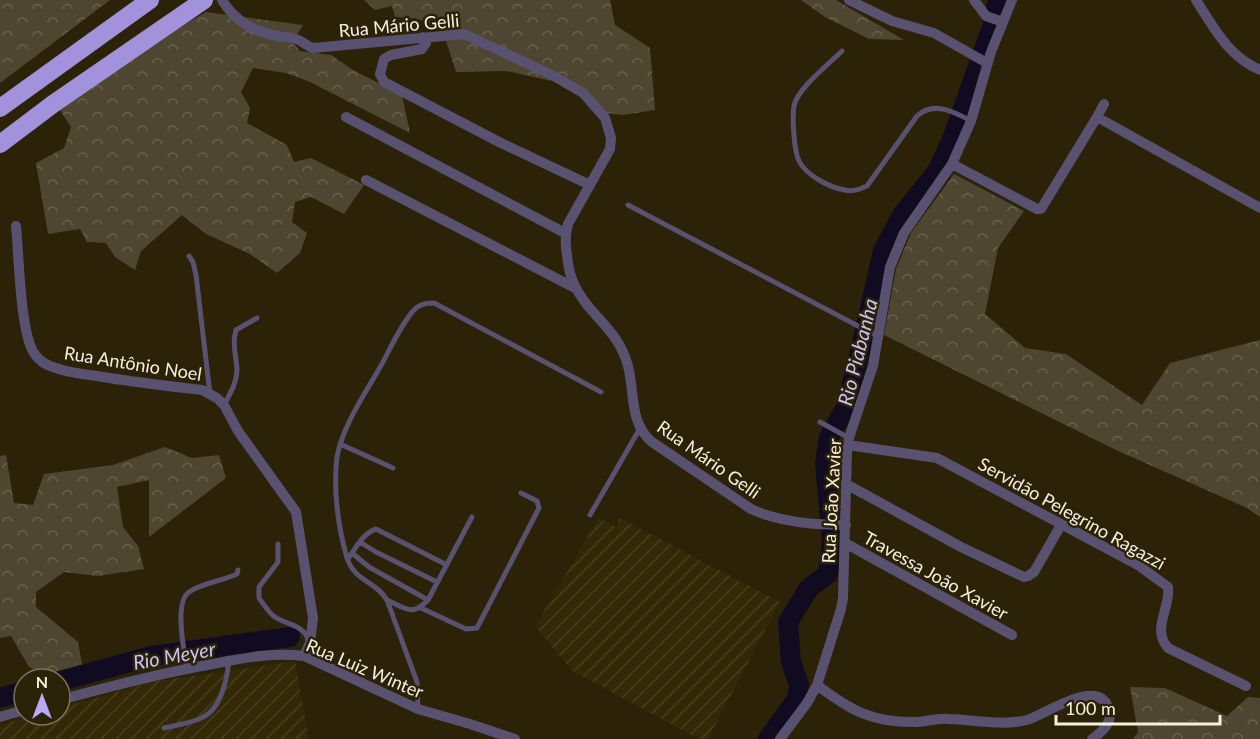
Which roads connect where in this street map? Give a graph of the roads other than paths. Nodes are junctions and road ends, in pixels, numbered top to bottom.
1 (150, 0) edge
2 (204, 0) edge
3 (222, 0) edge
4 (849, 0) edge
5 (974, 0) edge
6 (1012, 0) edge
7 (1196, 0) edge
8 (1000, 21) junction
9 (423, 38) junction
10 (842, 51) dead end
11 (987, 63) junction
12 (1260, 70) edge
13 (1104, 104) dead end
14 (0, 108) edge
15 (345, 117) dead end
16 (1097, 117) junction
17 (969, 120) junction
18 (0, 144) edge
19 (952, 164) junction
20 (366, 180) dead end
21 (590, 185) junction
22 (628, 205) dead end
23 (1260, 208) edge
24 (16, 226) dead end
25 (565, 233) junction
26 (189, 256) dead end
27 (575, 288) junction
28 (257, 318) dead end
29 (879, 337) junction
30 (601, 392) dead end
31 (210, 393) junction
32 (224, 405) junction
33 (820, 422) dead end
34 (639, 430) junction
35 (848, 441) junction
36 (340, 444) junction
37 (393, 468) dead end
38 (846, 484) junction
39 (521, 493) dead end
40 (590, 515) dead end
41 (472, 517) dead end
42 (841, 525) junction
43 (1061, 525) junction
44 (360, 542) junction
45 (845, 543) junction
46 (278, 544) dead end
47 (352, 553) junction
48 (348, 559) junction
49 (447, 565) junction
50 (238, 570) dead end
51 (437, 582) junction
52 (387, 600) junction
53 (428, 600) junction
54 (421, 608) junction
55 (1012, 635) dead end
56 (310, 643) junction
57 (304, 656) junction
58 (229, 661) junction
59 (187, 668) junction
60 (817, 685) junction
61 (1246, 686) dead end
62 (72, 697) edge
63 (418, 709) junction
64 (164, 728) dead end
65 (515, 739) edge
66 (780, 739) edge
67 (1092, 739) edge

1 - 14 highway
2 - 18 highway
3 - 9 street, Rua Mário Gelli
4 - 11 street
5 - 8 street
6 - 8 street, Rua João Xavier
7 - 12 street
8 - 11 street, Rua João Xavier
9 - 21 street, Rua Mário Gelli
9 - 21 street
10 - 17 lane
11 - 17 street, Rua João Xavier
13 - 16 street
15 - 25 street
16 - 19 street
16 - 23 street
17 - 19 street, Rua João Xavier
19 - 29 street, Rua João Xavier
20 - 27 street
21 - 25 street, Rua Mário Gelli
22 - 29 lane
24 - 31 street, Rua Antônio Noel
25 - 27 street, Rua Mário Gelli
26 - 31 lane
27 - 34 street, Rua Mário Gelli
28 - 32 lane
29 - 35 street, Rua João Xavier
30 - 36 lane
31 - 32 street, Rua Antônio Noel
32 - 56 street, Rua Antônio Noel
33 - 35 lane
34 - 40 lane
34 - 42 street, Rua Mário Gelli
35 - 38 street, Rua João Xavier
35 - 43 street, Servidão Pelegrino Ragazzi
36 - 37 lane
36 - 48 lane
38 - 42 street, Rua João Xavier
38 - 43 street
39 - 54 lane
41 - 49 lane
42 - 45 street, Rua João Xavier
43 - 61 street, Servidão Pelegrino Ragazzi
44 - 47 lane
44 - 49 lane
44 - 51 lane
45 - 55 street, Travessa João Xavier
45 - 60 street, Rua João Xavier
46 - 56 lane
47 - 48 lane
47 - 53 lane
48 - 52 lane
49 - 51 lane
50 - 59 lane
51 - 53 lane
52 - 54 lane
52 - 63 lane
53 - 54 lane
56 - 57 street, Rua Antônio Noel
57 - 58 street, Rua Luiz Winter
57 - 63 street, Rua Luiz Winter
58 - 59 street, Rua Luiz Winter
58 - 64 lane
59 - 62 street, Rua Luiz Winter
60 - 66 street, Rua João Xavier
60 - 67 street
63 - 65 street, Rua Luiz Winter

